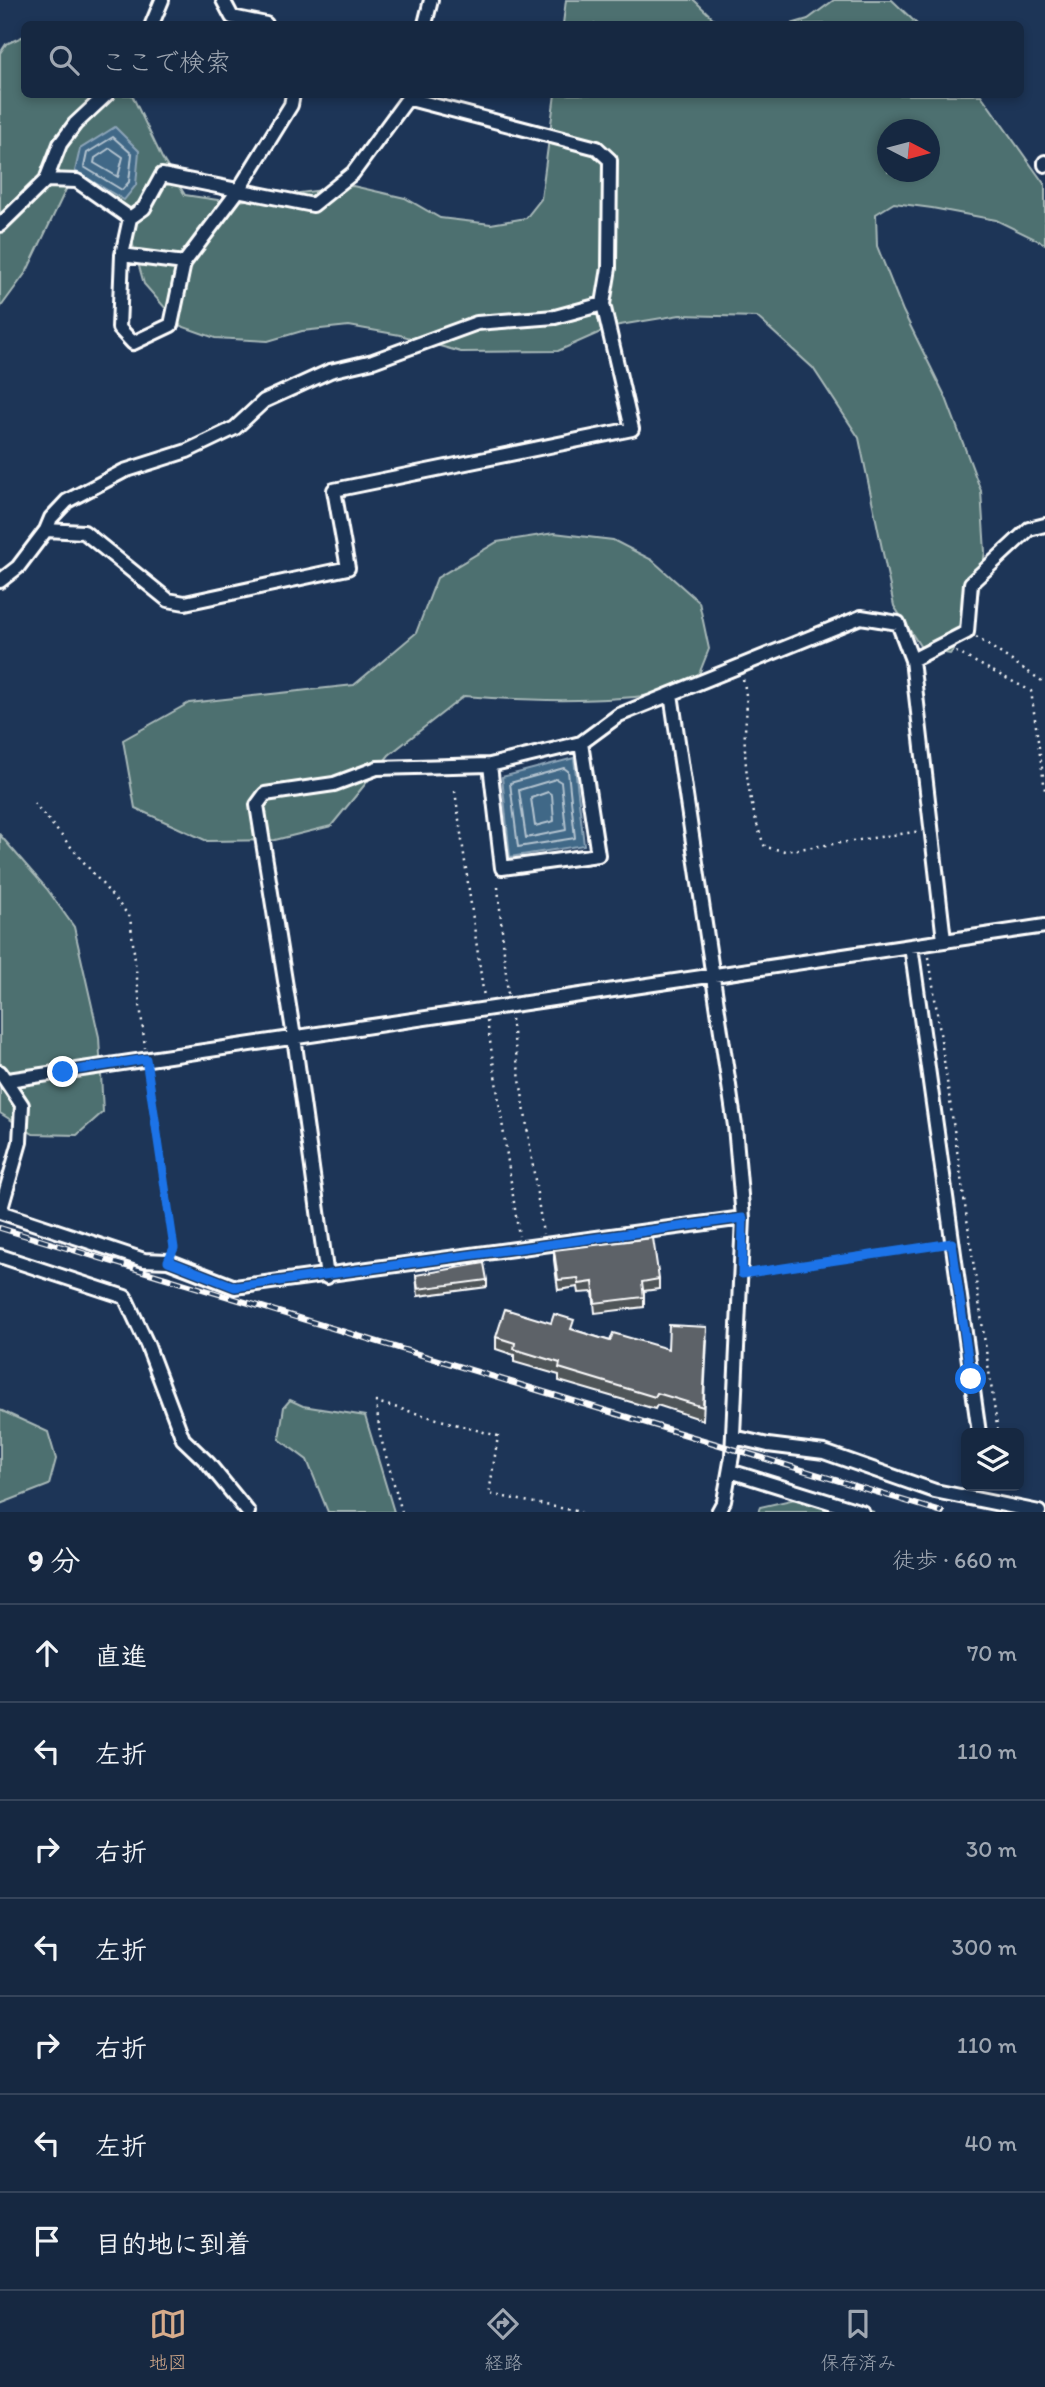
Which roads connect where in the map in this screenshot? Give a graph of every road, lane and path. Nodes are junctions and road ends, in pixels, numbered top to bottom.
1 (162, 0) edge
2 (223, 0) edge
3 (431, 0) edge
4 (153, 21) edge
5 (251, 21) edge
6 (426, 21) edge
7 (103, 98) edge
8 (292, 98) edge
9 (409, 98) edge
10 (414, 98) edge
11 (46, 180) junction
12 (238, 191) junction
13 (130, 218) junction
14 (0, 225) edge
15 (122, 255) junction
16 (184, 263) junction
17 (603, 304) junction
18 (1045, 524) edge
19 (46, 530) junction
20 (0, 581) edge
21 (967, 632) junction
22 (944, 645) junction
23 (912, 660) junction
24 (739, 666) junction
25 (1045, 683) edge
26 (671, 694) junction
27 (581, 743) junction
28 (490, 765) junction
29 (1045, 790) edge
30 (34, 803) dead end
31 (931, 829) junction
32 (498, 887) dead end
33 (1045, 926) edge
34 (944, 940) junction
35 (927, 943) junction
36 (911, 946) junction
37 (714, 973) junction
38 (509, 1004) junction
39 (294, 1037) junction
40 (146, 1059) junction
41 (4, 1076) edge
42 (0, 1212) edge
43 (743, 1218) junction
44 (952, 1243) junction
45 (545, 1246) junction
46 (0, 1256) edge
47 (168, 1261) junction
48 (742, 1274) junction
49 (327, 1277) junction
50 (978, 1428) edge
51 (997, 1428) edge
52 (734, 1437) junction
53 (730, 1471) junction
54 (987, 1492) edge
55 (248, 1512) edge
56 (402, 1512) edge
57 (581, 1512) edge
58 (718, 1512) edge
59 (862, 1512) edge
60 (1039, 1512) edge

1 - 4 street
2 - 5 street
3 - 6 street
7 - 11 street
8 - 12 street
9 - 12 street
10 - 17 street
11 - 13 street
11 - 14 street
12 - 13 street
12 - 16 street
13 - 15 street
15 - 16 street
15 - 16 street
17 - 19 street
17 - 19 street
18 - 21 street
19 - 20 street
21 - 22 street
21 - 25 path
22 - 23 street
22 - 29 path
23 - 24 street
23 - 31 street
24 - 26 street
24 - 31 path
26 - 27 street
26 - 37 street
27 - 28 street
27 - 28 street
28 - 39 street
30 - 40 path
31 - 34 street
32 - 38 path
33 - 34 street
34 - 35 street
35 - 36 street
35 - 51 path
36 - 37 street
36 - 44 street
37 - 38 street
37 - 43 street
38 - 39 street
38 - 45 path
39 - 40 street
39 - 49 street
40 - 41 street
40 - 47 path
41 - 42 street
42 - 47 street
43 - 45 street
43 - 48 street
44 - 48 path
44 - 50 street
45 - 49 street
46 - 55 street
47 - 49 street
48 - 52 street
52 - 53 street
52 - 54 street
53 - 58 street
53 - 59 street
54 - 60 street
56 - 57 path

